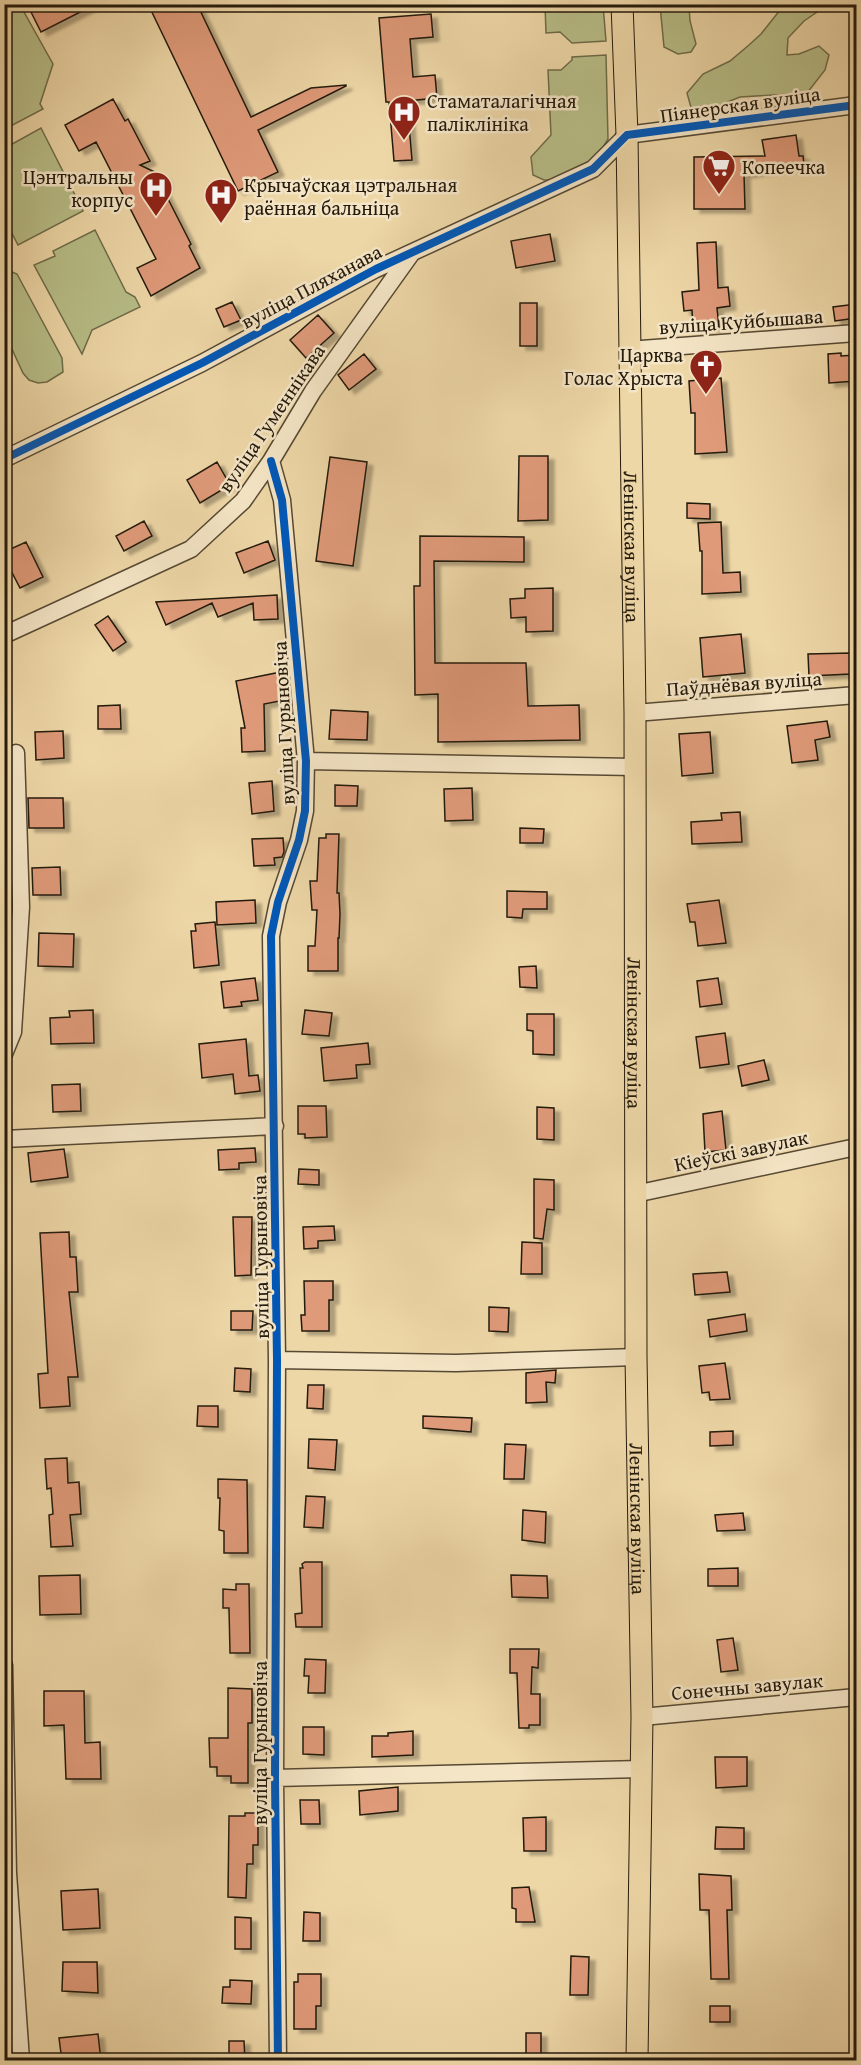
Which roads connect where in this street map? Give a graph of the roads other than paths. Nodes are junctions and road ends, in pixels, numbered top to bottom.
1 (622, 4) edge
2 (856, 105) edge
3 (627, 135) junction
4 (411, 253) junction
5 (856, 333) edge
6 (628, 350) junction
7 (4, 459) edge
8 (271, 461) junction
9 (4, 635) edge
10 (856, 695) edge
11 (635, 713) junction
12 (16, 753) dead end
13 (306, 761) junction
14 (635, 767) junction
15 (11, 954) edge
16 (4, 1054) edge
17 (275, 1125) junction
18 (4, 1139) edge
19 (856, 1147) edge
20 (635, 1194) junction
21 (636, 1357) junction
22 (277, 1360) junction
23 (4, 1665) edge
24 (856, 1697) edge
25 (642, 1717) junction
26 (641, 1769) junction
27 (274, 1778) junction
28 (6, 1873) edge
29 (21, 2061) edge
30 (278, 2061) edge
31 (637, 2061) edge

1 - 3 main road, Ленінская вуліца
2 - 3 street, Піянерская вуліца
3 - 4 street, вуліца Пляханава
3 - 6 main road, Ленінская вуліца
4 - 7 street, вуліца Пляханава
4 - 8 street, вуліца Гуменнікава
5 - 6 street, вуліца Куйбышава
6 - 11 main road, Ленінская вуліца
8 - 9 street, вуліца Гуменнікава
8 - 13 street, вуліца Гурыновіча
10 - 11 street, Паўднёвая вуліца
11 - 14 main road, Ленінская вуліца
12 - 15 street
13 - 14 street
13 - 17 street, вуліца Гурыновіча
14 - 20 main road, Ленінская вуліца
15 - 16 street
17 - 18 street
17 - 22 street, вуліца Гурыновіча
19 - 20 street, Кіеўскі завулак
20 - 21 main road, Ленінская вуліца
21 - 22 street
21 - 25 main road, Ленінская вуліца
22 - 27 street, вуліца Гурыновіча
23 - 28 street
24 - 25 street, Сонечны завулак
25 - 26 main road, Ленінская вуліца
26 - 27 street
26 - 31 main road, Ленінская вуліца
27 - 30 street, вуліца Гурыновіча
28 - 29 street

